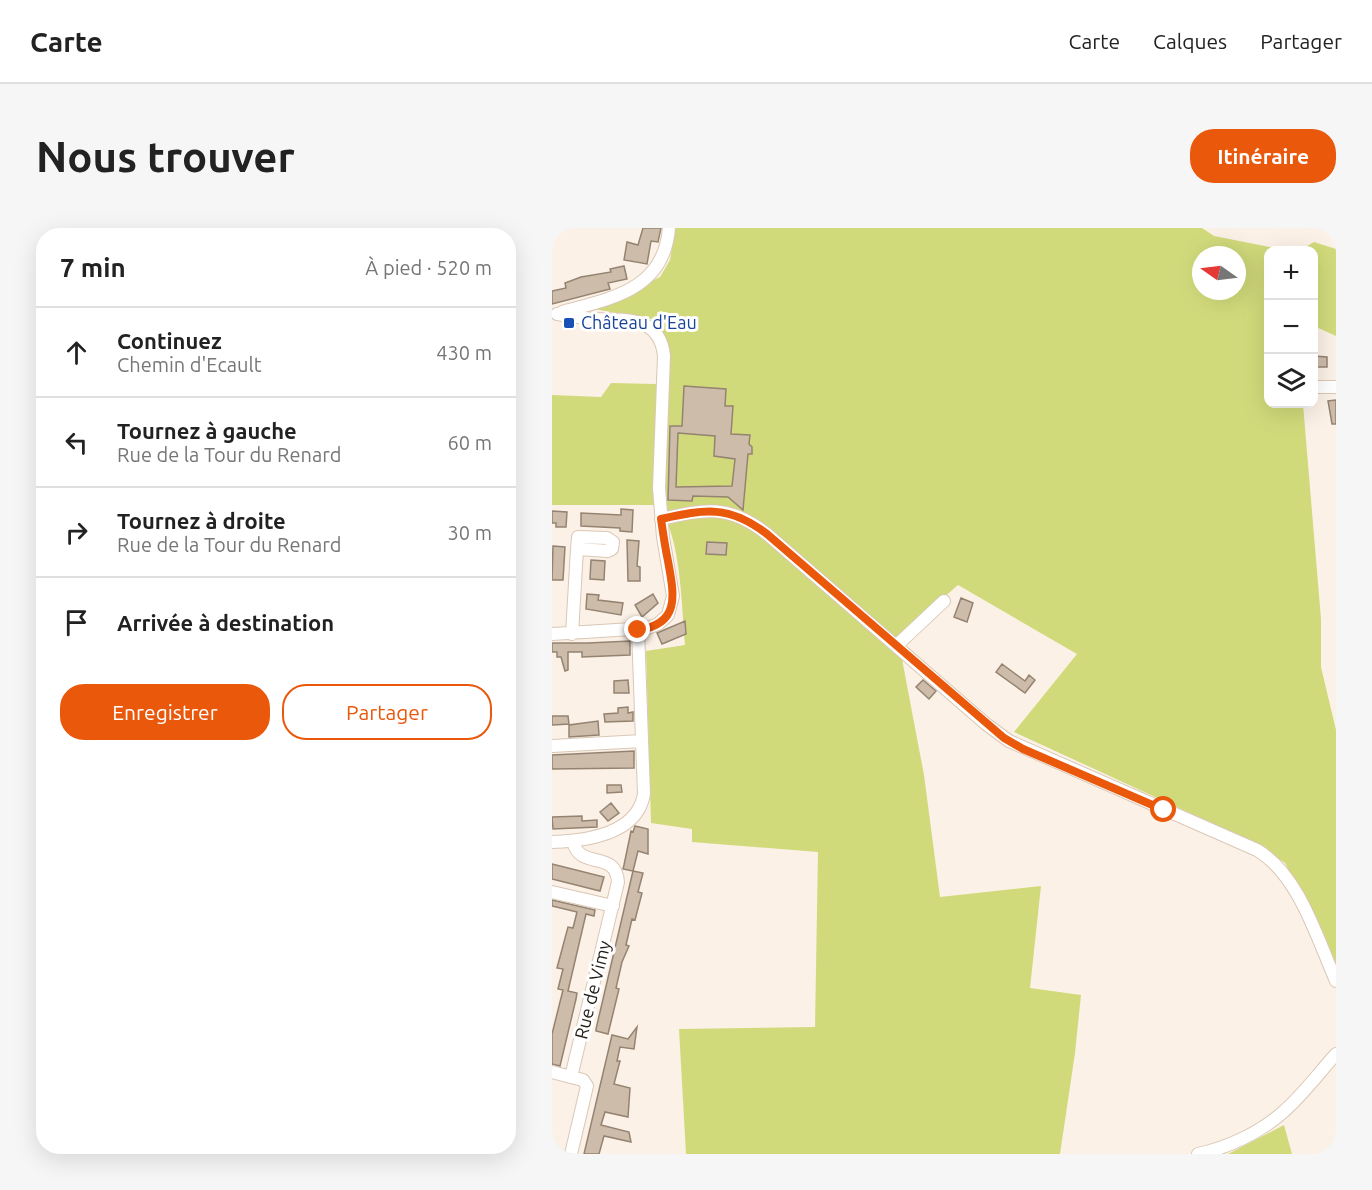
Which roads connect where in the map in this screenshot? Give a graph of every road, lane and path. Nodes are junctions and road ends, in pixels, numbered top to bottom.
1 (669, 228) edge
2 (555, 314) edge
3 (1318, 387) edge
4 (1336, 387) edge
5 (661, 519) junction
6 (577, 549) dead end
7 (944, 601) dead end
8 (638, 630) junction
9 (572, 633) junction
10 (552, 634) edge
11 (896, 646) junction
12 (642, 741) junction
13 (552, 746) edge
14 (573, 841) junction
15 (552, 842) edge
16 (552, 892) edge
17 (613, 906) junction
18 (1336, 981) edge
19 (1336, 1054) edge
20 (552, 1072) edge
21 (571, 1077) junction
22 (571, 1154) edge
23 (1198, 1154) edge

1 - 2 street
2 - 5 street
3 - 4 street
5 - 8 street
5 - 11 street
6 - 9 street
7 - 11 street
8 - 9 street
8 - 12 street
9 - 10 street
11 - 18 street
12 - 13 street
12 - 14 street
14 - 15 street
14 - 17 street, Rue de Vimy
16 - 17 street
17 - 21 street, Rue de Vimy
19 - 23 street
20 - 21 street
21 - 22 street

